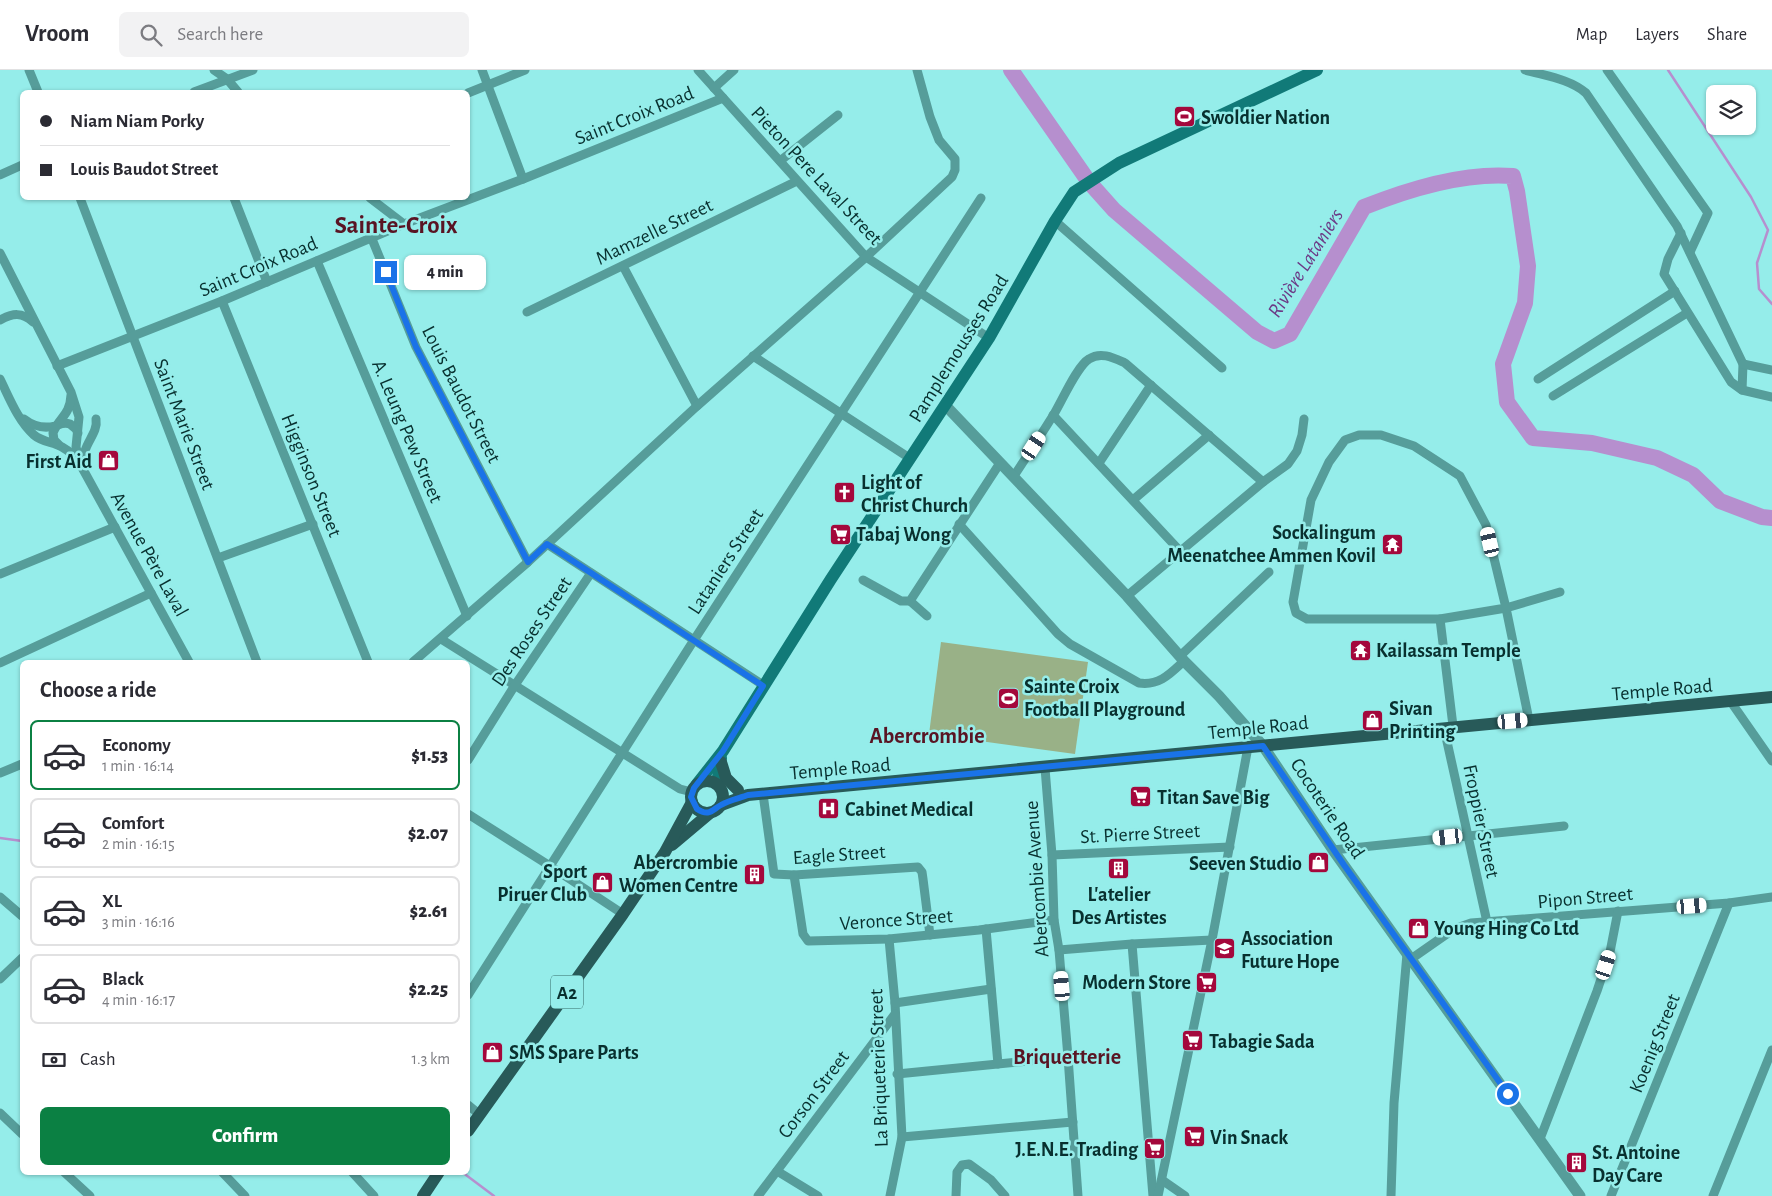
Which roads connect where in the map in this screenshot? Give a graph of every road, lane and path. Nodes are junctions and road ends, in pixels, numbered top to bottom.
1 (29, 70) edge
2 (214, 70) edge
3 (252, 70) edge
4 (482, 70) edge
5 (525, 70) edge
6 (698, 70) edge
7 (734, 70) edge
8 (917, 70) edge
9 (1317, 70) edge
10 (1526, 70) edge
11 (1607, 70) edge
12 (226, 79) junction
13 (488, 84) junction
14 (714, 88) junction
15 (37, 90) edge
16 (204, 90) edge
17 (236, 90) edge
18 (470, 92) edge
19 (723, 98) junction
20 (838, 115) dead end
21 (780, 161) junction
22 (20, 166) edge
23 (0, 175) edge
24 (523, 179) junction
25 (797, 180) junction
26 (981, 198) dead end
27 (470, 199) edge
28 (81, 200) edge
29 (235, 200) edge
30 (373, 200) edge
31 (467, 200) edge
32 (1055, 221) junction
33 (404, 224) junction
34 (1681, 233) junction
35 (372, 239) junction
36 (1690, 252) junction
37 (0, 253) edge
38 (866, 257) junction
39 (317, 261) junction
40 (623, 266) junction
41 (267, 282) junction
42 (1675, 291) junction
43 (919, 292) junction
44 (222, 301) junction
45 (526, 312) dead end
46 (1687, 313) junction
47 (0, 320) edge
48 (35, 324) junction
49 (133, 337) junction
50 (989, 338) junction
51 (753, 356) junction
52 (1743, 364) junction
53 (57, 366) junction
54 (1222, 368) dead end
55 (1772, 370) edge
56 (1538, 378) dead end
57 (0, 379) edge
58 (1151, 385) junction
59 (1742, 390) junction
60 (71, 392) junction
61 (1552, 396) dead end
62 (1772, 397) edge
63 (697, 406) junction
64 (946, 406) junction
65 (841, 414) junction
66 (1053, 415) junction
67 (20, 417) junction
68 (96, 419) dead end
69 (1304, 419) dead end
70 (58, 425) junction
71 (1209, 435) junction
72 (77, 437) junction
73 (61, 446) junction
74 (911, 459) junction
75 (1000, 463) junction
76 (1099, 463) junction
77 (81, 465) junction
78 (1014, 476) junction
79 (1263, 482) junction
80 (1133, 500) junction
81 (313, 524) junction
82 (959, 524) junction
83 (115, 527) junction
84 (547, 544) junction
85 (1180, 551) junction
86 (218, 558) junction
87 (528, 562) junction
88 (1269, 572) dead end
89 (591, 573) junction
90 (0, 574) edge
91 (863, 580) dead end
92 (1560, 592) dead end
93 (151, 593) junction
94 (1127, 596) junction
95 (910, 601) junction
96 (1506, 608) junction
97 (467, 616) junction
98 (927, 616) dead end
99 (1440, 619) junction
100 (441, 638) junction
101 (694, 640) junction
102 (1182, 659) junction
103 (187, 660) edge
104 (257, 660) edge
105 (367, 660) edge
106 (415, 660) edge
107 (0, 664) edge
108 (515, 685) junction
109 (763, 686) junction
110 (1772, 697) edge
111 (1731, 702) junction
112 (1529, 720) junction
113 (1449, 727) junction
114 (1263, 746) junction
115 (1248, 747) junction
116 (622, 753) junction
117 (722, 756) junction
118 (470, 757) edge
119 (1772, 760) edge
120 (20, 765) edge
121 (1045, 768) junction
122 (0, 773) edge
123 (718, 786) junction
124 (694, 793) junction
125 (743, 793) junction
126 (763, 794) junction
127 (721, 805) junction
128 (710, 813) junction
129 (470, 815) edge
130 (1564, 826) dead end
131 (1467, 835) junction
132 (1230, 847) junction
133 (1333, 850) junction
134 (665, 852) junction
135 (1052, 855) junction
136 (550, 866) junction
137 (794, 875) junction
138 (0, 897) edge
139 (1772, 898) edge
140 (1729, 903) junction
141 (1618, 911) junction
142 (20, 914) edge
143 (623, 914) junction
144 (1054, 920) junction
145 (1487, 922) junction
146 (986, 929) junction
147 (930, 935) junction
148 (889, 939) junction
149 (1212, 940) junction
150 (1132, 944) junction
151 (1058, 950) junction
152 (1409, 957) junction
153 (20, 960) edge
154 (0, 979) edge
155 (991, 989) junction
156 (470, 991) edge
157 (895, 1003) junction
158 (895, 1014) junction
159 (1772, 1050) edge
160 (1068, 1057) junction
161 (998, 1064) junction
162 (898, 1074) junction
163 (470, 1107) edge
164 (0, 1113) edge
165 (479, 1114) junction
166 (1073, 1122) junction
167 (470, 1128) edge
168 (20, 1132) edge
169 (902, 1137) junction
170 (1540, 1139) junction
171 (777, 1171) junction
172 (67, 1175) edge
173 (225, 1175) edge
174 (355, 1175) edge
175 (437, 1175) edge
176 (1162, 1180) junction
177 (424, 1195) edge
178 (90, 1196) edge
179 (245, 1196) edge
180 (374, 1196) edge
181 (758, 1196) edge
182 (818, 1196) edge
183 (890, 1196) edge
184 (956, 1196) edge
185 (1005, 1196) edge
186 (1078, 1196) edge
187 (1153, 1196) edge
188 (1158, 1196) edge
189 (1184, 1196) edge
190 (1391, 1196) edge
191 (1580, 1196) edge
192 (1611, 1196) edge
193 (1713, 1196) edge

1 - 15 street
2 - 12 street
3 - 12 street
4 - 13 street
5 - 13 street
6 - 14 street, Pieton Pere Laval Street
7 - 14 street
8 - 38 street
9 - 32 main road, Pamplemousses Road
10 - 34 street
11 - 36 street
12 - 16 street
12 - 17 street
13 - 18 street
13 - 24 street
14 - 19 street, Pieton Pere Laval Street
19 - 21 street, Pieton Pere Laval Street
19 - 24 street, Saint Croix Road
20 - 21 street
21 - 25 street, Pieton Pere Laval Street
22 - 23 street
24 - 27 street, Saint Croix Road
25 - 38 street, Pieton Pere Laval Street
25 - 40 street, Mamzelle Street
26 - 43 street, Lataniers Street
28 - 49 street, Saint Marie Street
29 - 41 street
30 - 33 street
31 - 33 street, Saint Croix Road
32 - 50 main road, Pamplemousses Road
32 - 54 street
33 - 35 street, Saint Croix Road
34 - 36 street
34 - 42 street
35 - 39 street, Saint Croix Road
35 - 87 street, Louis Baudot Street
36 - 52 street
37 - 48 street
38 - 43 street, Pieton Pere Laval Street
38 - 51 street
39 - 41 street, Saint Croix Road
39 - 97 street, A. Leung Pew Street
40 - 45 street, Mamzelle Street
40 - 63 street
41 - 44 street, Saint Croix Road
42 - 46 street
42 - 56 street
43 - 50 street, Pieton Pere Laval Street
43 - 65 street, Lataniers Street
44 - 49 street, Saint Croix Road
44 - 81 street, Higginson Street
46 - 59 street
46 - 61 street
47 - 48 street
48 - 53 street
49 - 53 street, Saint Croix Road
49 - 86 street, Saint Marie Street
50 - 64 main road, Pamplemousses Road
51 - 63 street
51 - 65 street
52 - 55 street
52 - 59 street
53 - 60 street
57 - 67 street
58 - 66 street
58 - 71 street
58 - 76 street
59 - 62 street
60 - 70 street
60 - 72 street
63 - 84 street
64 - 74 main road, Pamplemousses Road
64 - 75 street, Cocoterie Road
65 - 74 street
65 - 101 street, Lataniers Street
66 - 76 street
66 - 78 street
67 - 70 street
67 - 73 street
68 - 77 street
69 - 79 street
70 - 72 street
70 - 73 street
71 - 79 street
71 - 80 street
72 - 73 street
72 - 77 street
73 - 77 street
74 - 109 main road, Pamplemousses Road
75 - 78 street, Cocoterie Road
75 - 82 street
76 - 80 street
77 - 83 street, Avenue Père Laval
78 - 94 street, Cocoterie Road
79 - 85 street
80 - 85 street
81 - 86 street
81 - 105 street, Higginson Street
82 - 95 street
82 - 102 street
83 - 90 street
83 - 93 street, Avenue Père Laval
84 - 87 street
84 - 89 street
85 - 94 street
86 - 104 street, Saint Marie Street
87 - 97 street
88 - 102 street
89 - 101 street
89 - 108 street, Des Roses Street
91 - 95 street
92 - 96 street
93 - 103 street, Avenue Père Laval
93 - 107 street
94 - 102 street, Cocoterie Road
95 - 98 street
96 - 99 street
96 - 99 street
96 - 112 street
97 - 100 street
99 - 113 street, Froppier Street
100 - 106 street
100 - 108 street
101 - 109 street
101 - 116 street, Lataniers Street
102 - 114 street, Cocoterie Road
108 - 116 street
108 - 118 street, Des Roses Street
109 - 117 main road, Pamplemousses Road
110 - 111 main road, Temple Road / A2
111 - 112 main road, Temple Road / A2
111 - 119 street
112 - 113 main road, Temple Road / A2
113 - 114 main road, Temple Road / A2
113 - 131 street, Froppier Street
114 - 115 main road, Temple Road / A2
114 - 133 street, Cocoterie Road
115 - 121 main road, Temple Road / A2
115 - 132 street
116 - 124 street
116 - 136 street, Lataniers Street
117 - 123 main road
117 - 124 main road
117 - 125 main road
120 - 122 street
121 - 126 main road, Temple Road / A2
121 - 135 street, Abercombie Avenue
123 - 124 main road, A2
123 - 125 main road, Temple Road / A2
123 - 127 main road
124 - 128 main road
124 - 134 main road, A2
125 - 126 main road, Temple Road / A2
125 - 127 main road, Temple Road / A2
126 - 137 street, Eagle Street
127 - 128 main road, A2
128 - 134 main road, A2
129 - 136 street
130 - 131 street
131 - 133 street
131 - 145 street, Froppier Street
132 - 135 street, St. Pierre Street
132 - 149 street
133 - 152 street, Cocoterie Road
134 - 143 main road, A2
135 - 144 street, Abercombie Avenue
136 - 143 street
136 - 156 street, Lataniers Street
137 - 147 street, Eagle Street
137 - 148 street, Veronce Street
138 - 142 street
139 - 140 street, Pipon Street
140 - 141 street, Pipon Street
140 - 192 street, Koenig Street
141 - 145 street, Pipon Street
141 - 170 street
143 - 165 main road, A2
144 - 146 street, Veronce Street
144 - 151 street, Abercombie Avenue
145 - 152 street, Pipon Street
146 - 147 street, Veronce Street
146 - 155 street
147 - 148 street, Veronce Street
148 - 157 street, La Briqueterie Street
149 - 150 street
149 - 176 street
150 - 151 street
150 - 187 street
151 - 160 street, Abercombie Avenue
152 - 170 street, Cocoterie Road
152 - 190 street
153 - 154 street
155 - 157 street
155 - 161 street
157 - 158 street, La Briqueterie Street
158 - 162 street, La Briqueterie Street
158 - 171 street, Corson Street
159 - 193 street
160 - 161 street
160 - 166 street, Abercombie Avenue
161 - 162 street
162 - 169 street, La Briqueterie Street
163 - 165 street
164 - 168 street
165 - 167 main road, A2
166 - 169 street
166 - 186 street, Abercombie Avenue
169 - 183 street, La Briqueterie Street
170 - 191 street, Cocoterie Road
171 - 181 street, Corson Street
171 - 182 street
172 - 178 street
173 - 179 street
174 - 180 street
175 - 177 main road
176 - 188 street
176 - 189 street
184 - 185 street

